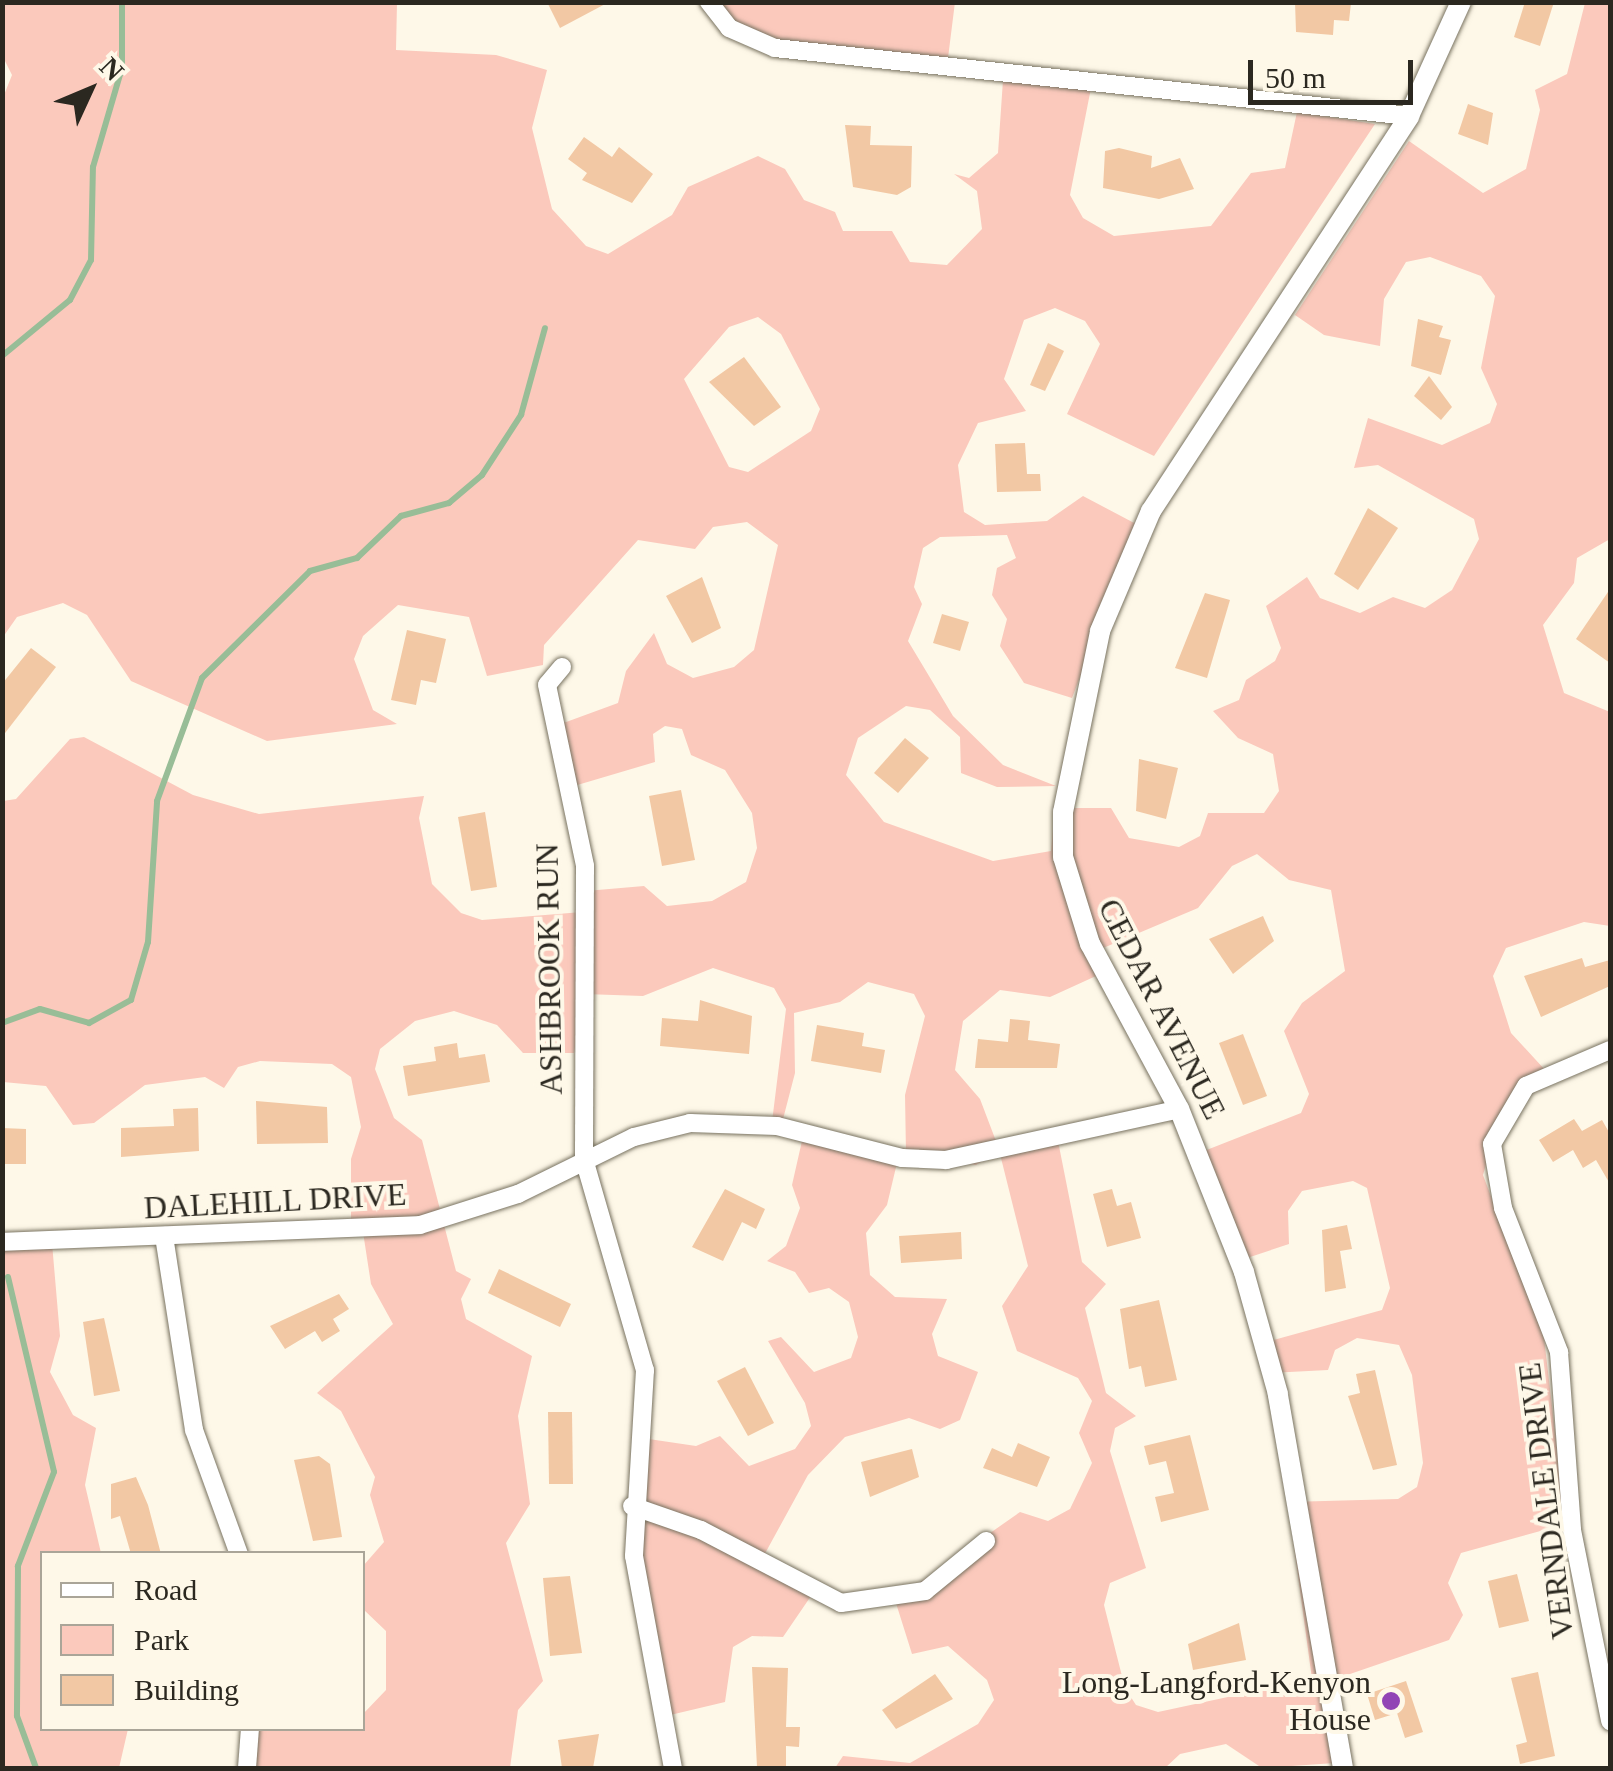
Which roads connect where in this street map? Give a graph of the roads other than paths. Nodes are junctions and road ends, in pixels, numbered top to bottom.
1 (709, 2) edge
2 (1461, 2) edge
3 (1409, 116) junction
4 (562, 667) dead end
5 (1610, 1050) edge
6 (1180, 1109) junction
7 (584, 1159) junction
8 (164, 1236) junction
9 (2, 1242) edge
10 (632, 1506) junction
11 (986, 1541) dead end
12 (238, 1551) edge
13 (1610, 1722) edge
14 (250, 1731) edge
15 (247, 1768) edge
16 (673, 1768) edge
17 (1343, 1768) edge

1 - 3 street
2 - 3 street, CEDAR AVENUE
3 - 6 street, CEDAR AVENUE
4 - 7 street, ASHBROOK RUN
5 - 13 street, VERNDALE DRIVE
6 - 7 street, DALEHILL DRIVE
6 - 17 street, CEDAR AVENUE
7 - 8 street, DALEHILL DRIVE
7 - 10 street
8 - 9 street, DALEHILL DRIVE
8 - 12 street
10 - 11 street
10 - 16 street
14 - 15 street

